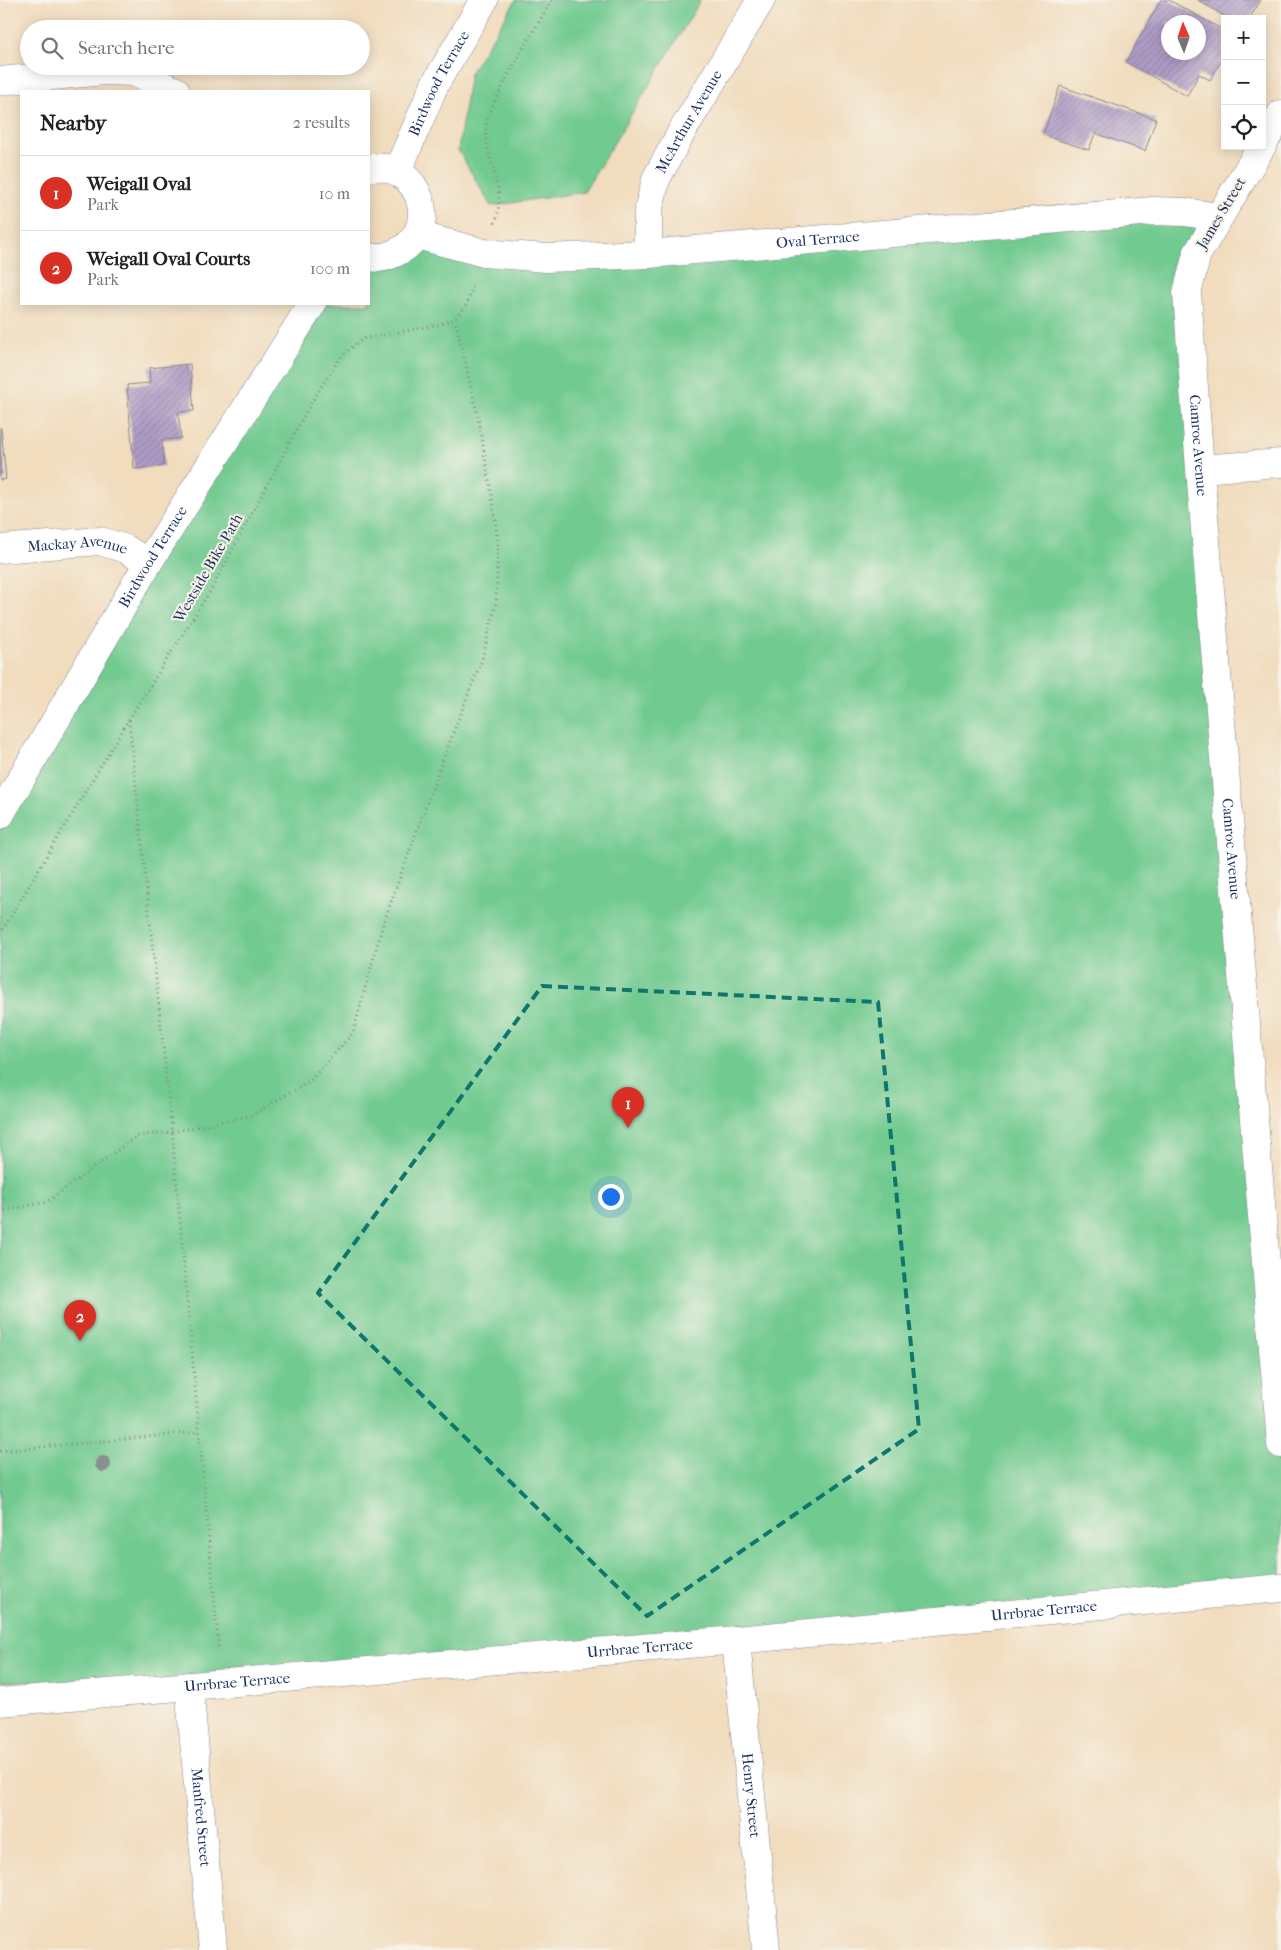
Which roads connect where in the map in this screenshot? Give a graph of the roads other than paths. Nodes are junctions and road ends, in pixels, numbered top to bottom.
1 (484, 0) edge
2 (761, 0) edge
3 (58, 75) edge
4 (140, 75) edge
5 (0, 80) edge
6 (174, 90) edge
7 (1281, 114) edge
8 (1266, 139) edge
9 (1260, 150) edge
10 (370, 168) edge
11 (397, 172) junction
12 (1219, 217) junction
13 (417, 236) junction
14 (648, 254) junction
15 (1196, 254) joint
16 (370, 256) edge
17 (311, 305) edge
18 (1281, 463) edge
19 (1200, 469) junction
20 (0, 549) edge
21 (148, 563) junction
22 (0, 815) edge
23 (1281, 1444) edge
24 (1281, 1588) edge
25 (736, 1640) junction
26 (189, 1686) junction
27 (0, 1702) edge
28 (213, 1950) edge
29 (766, 1950) edge

1 - 11 street, Birdwood Terrace
2 - 14 street, McArthur Avenue
3 - 5 street
4 - 6 street
7 - 8 street, James Street
9 - 12 street, James Street
10 - 11 street
11 - 13 street
12 - 14 street, Oval Terrace
12 - 15 street, James Street
13 - 14 street, Oval Terrace
13 - 16 street
15 - 19 street, Camroc Avenue
17 - 21 street, Birdwood Terrace
18 - 19 street
19 - 23 street, Camroc Avenue
20 - 21 street, Mackay Avenue
21 - 22 street, Birdwood Terrace
24 - 25 street, Urrbrae Terrace
25 - 26 street, Urrbrae Terrace
25 - 29 street, Henry Street
26 - 27 street, Urrbrae Terrace
26 - 28 street, Manfred Street

